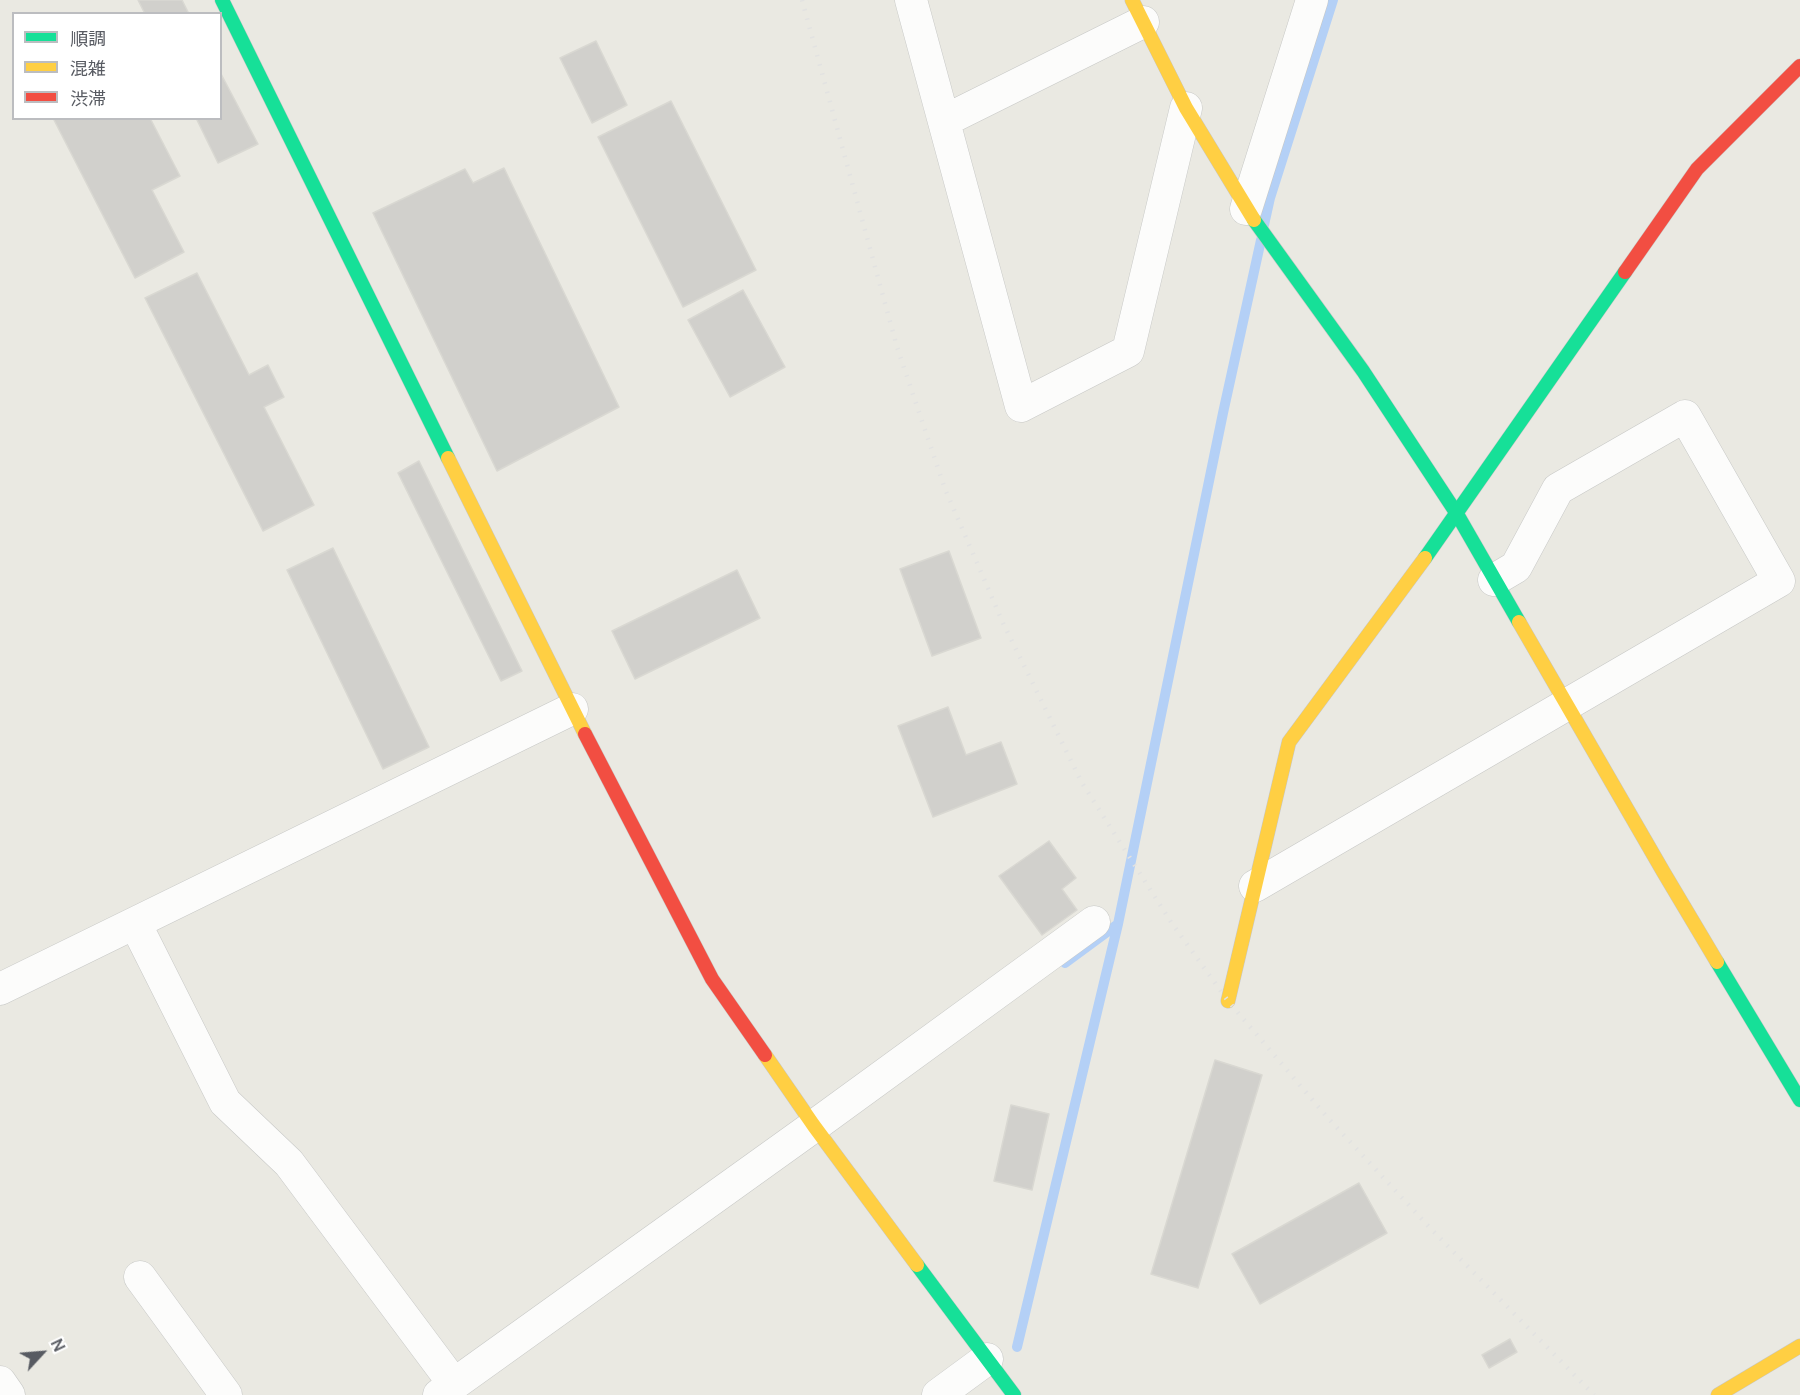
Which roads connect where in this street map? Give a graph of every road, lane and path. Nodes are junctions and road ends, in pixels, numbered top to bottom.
1 (222, 0) edge
2 (911, 0) edge
3 (1312, 0) edge
4 (1138, 11) edge
5 (1800, 66) edge
6 (1186, 108) junction
7 (944, 121) junction
8 (1246, 209) junction
9 (1456, 514) junction
10 (1494, 580) junction
11 (1566, 704) junction
12 (572, 709) junction
13 (1254, 886) junction
14 (1094, 922) dead end
15 (135, 923) junction
16 (0, 989) edge
17 (1228, 1001) dead end
18 (1800, 1100) edge
19 (814, 1126) junction
20 (140, 1278) dead end
21 (1800, 1346) edge
22 (987, 1359) junction
23 (0, 1383) edge
24 (447, 1390) edge
25 (9, 1395) edge
26 (226, 1395) edge
27 (938, 1395) edge
28 (1014, 1395) edge
29 (1718, 1395) edge

1 - 12 street
2 - 7 street
3 - 8 street
4 - 6 street
4 - 7 street
5 - 9 street
6 - 7 street
6 - 8 street
8 - 9 street
9 - 10 street
9 - 13 street
10 - 11 street
10 - 11 street
11 - 13 street
11 - 18 street
12 - 15 street
12 - 19 street
13 - 17 street
14 - 19 street
15 - 16 street
15 - 24 street
19 - 22 street
19 - 24 street
20 - 26 street
21 - 29 street
22 - 27 street
22 - 28 street
23 - 25 street

